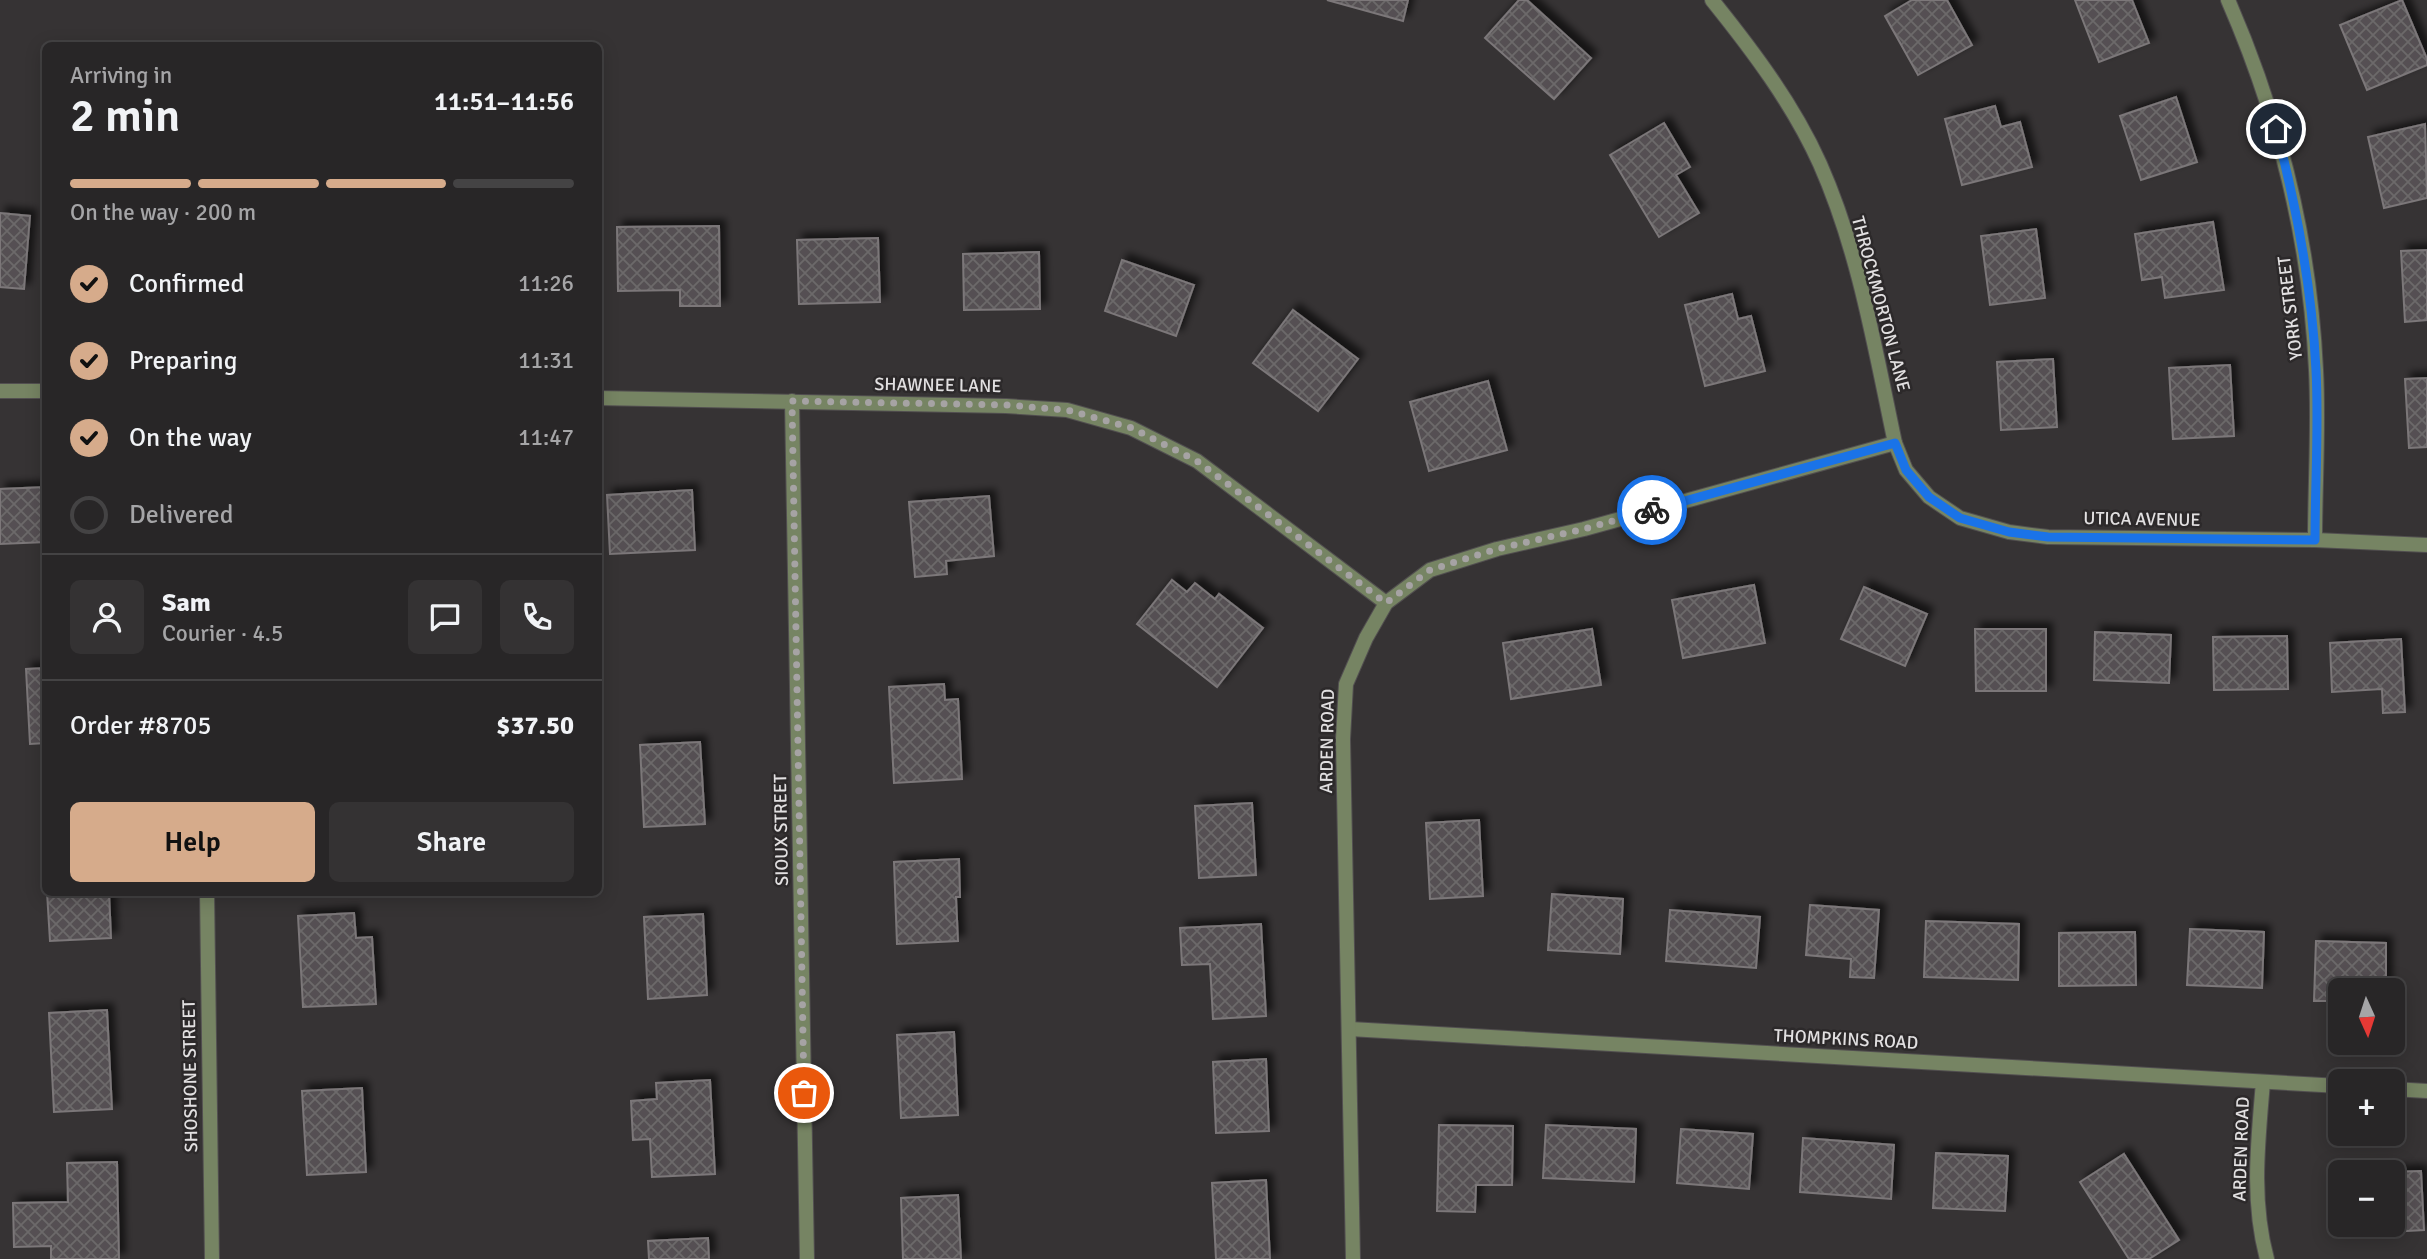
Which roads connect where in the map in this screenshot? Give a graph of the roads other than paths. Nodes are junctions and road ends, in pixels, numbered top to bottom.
1 (1712, 0) edge
2 (2228, 0) edge
3 (0, 391) edge
4 (42, 391) edge
5 (602, 398) edge
6 (792, 401) junction
7 (1895, 443) junction
8 (2315, 540) junction
9 (2427, 545) edge
10 (1386, 603) junction
11 (207, 896) edge
12 (1350, 1030) junction
13 (2263, 1082) junction
14 (2328, 1085) edge
15 (2405, 1090) edge
16 (2427, 1091) edge
17 (212, 1259) edge
18 (807, 1259) edge
19 (1353, 1259) edge
20 (2267, 1259) edge

1 - 7 street, THROCKMORTON LANE
2 - 8 street, YORK STREET
3 - 4 street
5 - 6 street, SHAWNEE LANE
6 - 10 street, SHAWNEE LANE
6 - 18 street, SIOUX STREET
7 - 8 street, UTICA AVENUE
7 - 10 street, ARDEN ROAD
8 - 9 street, UTICA AVENUE
10 - 12 street, ARDEN ROAD
11 - 17 street, SHOSHONE STREET
12 - 13 street, THOMPKINS ROAD
12 - 19 street, ARDEN ROAD
13 - 14 street, THOMPKINS ROAD
13 - 20 street, ARDEN ROAD
15 - 16 street

